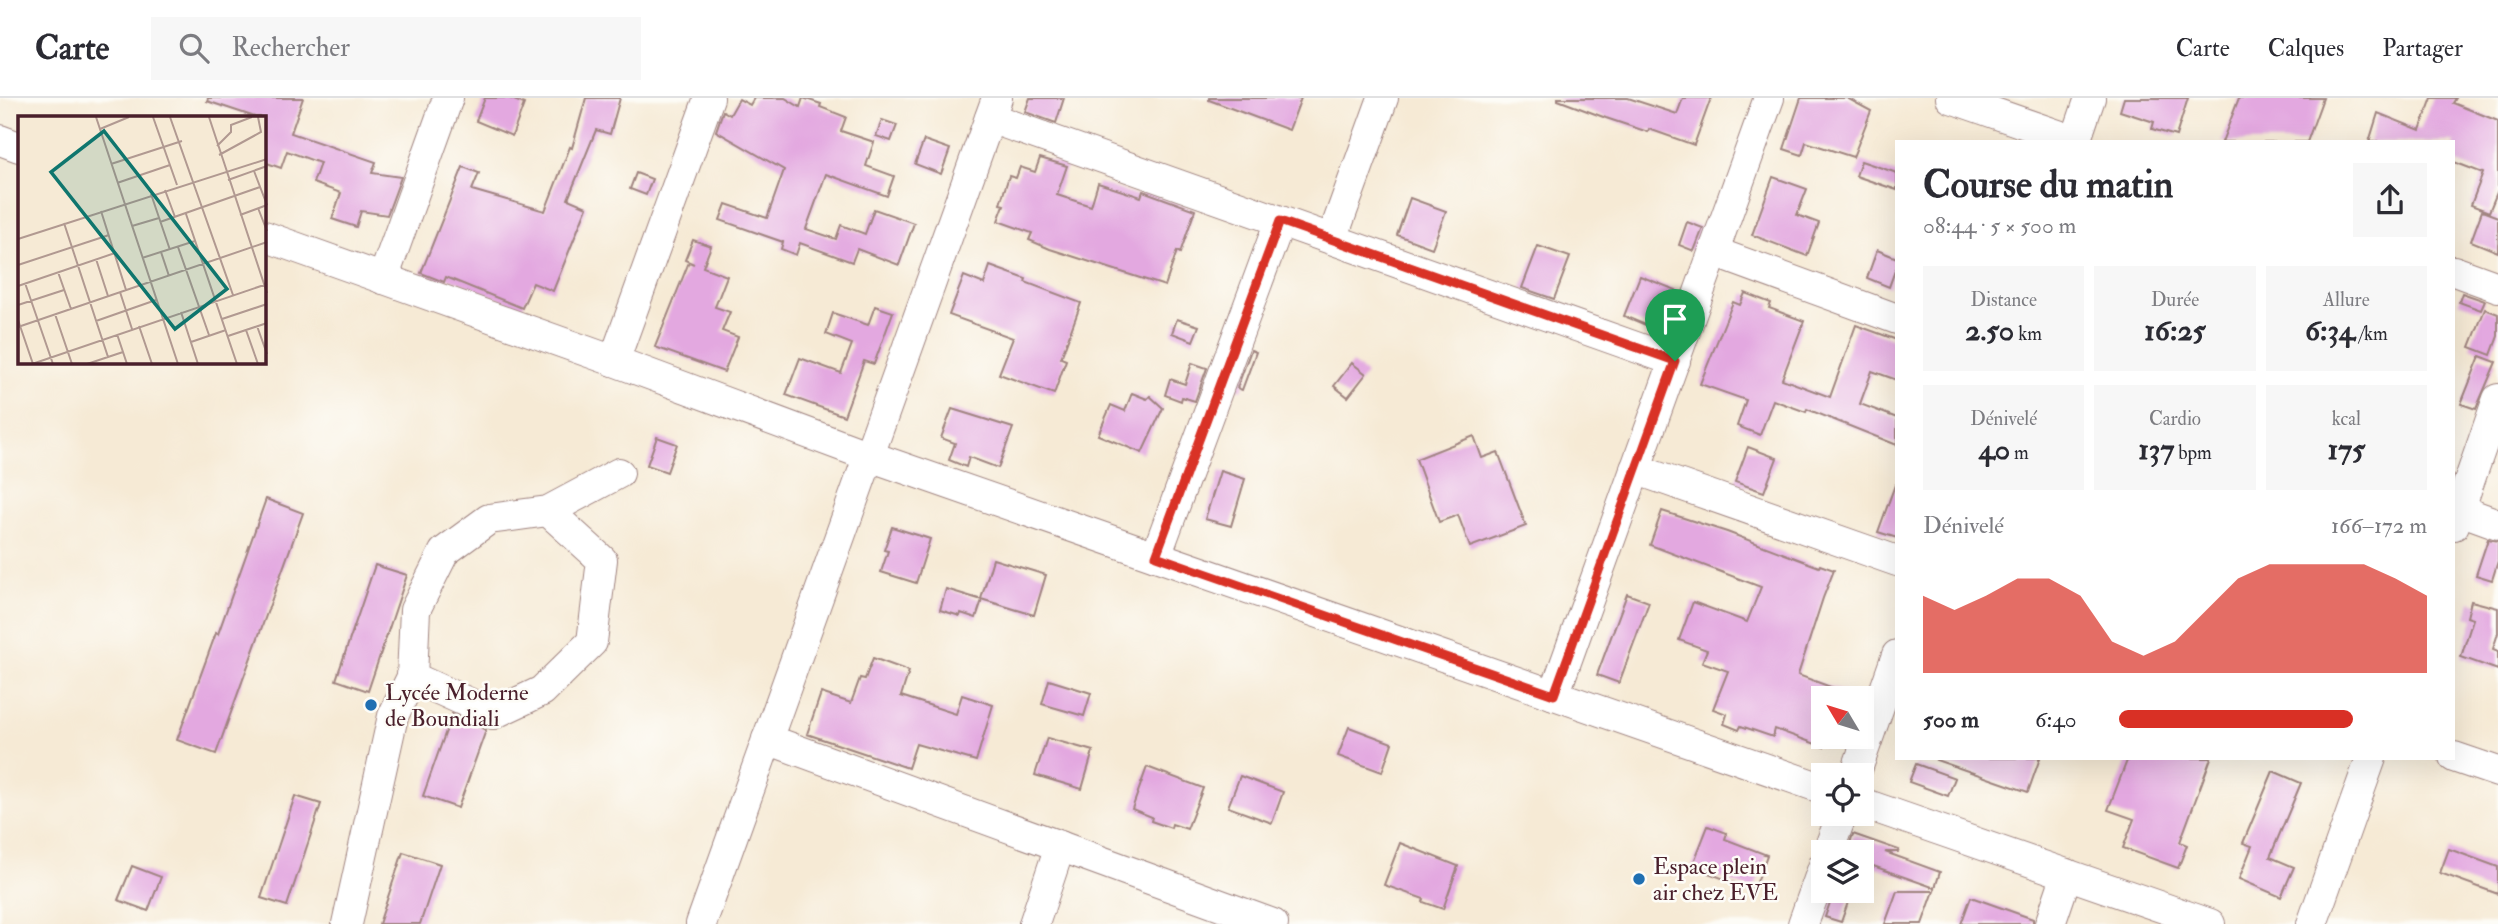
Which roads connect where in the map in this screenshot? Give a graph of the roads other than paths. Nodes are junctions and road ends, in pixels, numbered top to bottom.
1 (448, 98) edge
2 (709, 98) edge
3 (1383, 98) edge
4 (1769, 98) edge
5 (1951, 98) edge
6 (2090, 98) edge
7 (994, 108) edge
8 (0, 140) edge
9 (2073, 140) edge
10 (2076, 140) edge
11 (18, 147) edge
12 (1280, 221) junction
13 (266, 237) edge
14 (1332, 239) junction
15 (1714, 252) junction
16 (2455, 271) edge
17 (383, 279) junction
18 (2498, 286) edge
19 (1895, 318) edge
20 (614, 361) junction
21 (1675, 361) junction
22 (2498, 399) edge
23 (869, 456) junction
24 (1635, 469) junction
25 (619, 473) dead end
26 (548, 511) junction
27 (2455, 514) edge
28 (2498, 524) edge
29 (1156, 556) junction
30 (1895, 560) edge
31 (1895, 661) edge
32 (412, 677) junction
33 (1554, 695) junction
34 (767, 739) junction
35 (2455, 757) edge
36 (2370, 760) edge
37 (1859, 763) edge
38 (2498, 772) edge
39 (1811, 784) edge
40 (1874, 807) edge
41 (1060, 846) junction
42 (2067, 874) junction
43 (1811, 902) edge
44 (347, 924) edge
45 (701, 924) edge
46 (1034, 924) edge
47 (1273, 924) edge
48 (1803, 924) edge
49 (2050, 924) edge
50 (2210, 924) edge
51 (2312, 924) edge

1 - 17 street
2 - 20 street
3 - 14 street
4 - 15 street
5 - 9 street
6 - 10 street
7 - 12 street
7 - 23 street
8 - 11 street
12 - 14 street
12 - 29 street
13 - 17 street
14 - 21 street
15 - 19 street
15 - 21 street
16 - 18 street
17 - 20 street
20 - 23 street
21 - 24 street
22 - 27 street
23 - 29 street
23 - 34 street
24 - 30 street
24 - 33 street
25 - 26 street
26 - 32 street
26 - 32 street
27 - 28 street
29 - 33 street
31 - 37 street
32 - 44 street
33 - 39 street
34 - 41 street
34 - 45 street
35 - 38 street
36 - 51 street
40 - 42 street
41 - 46 street
41 - 47 street
42 - 49 street
42 - 50 street
43 - 48 street

